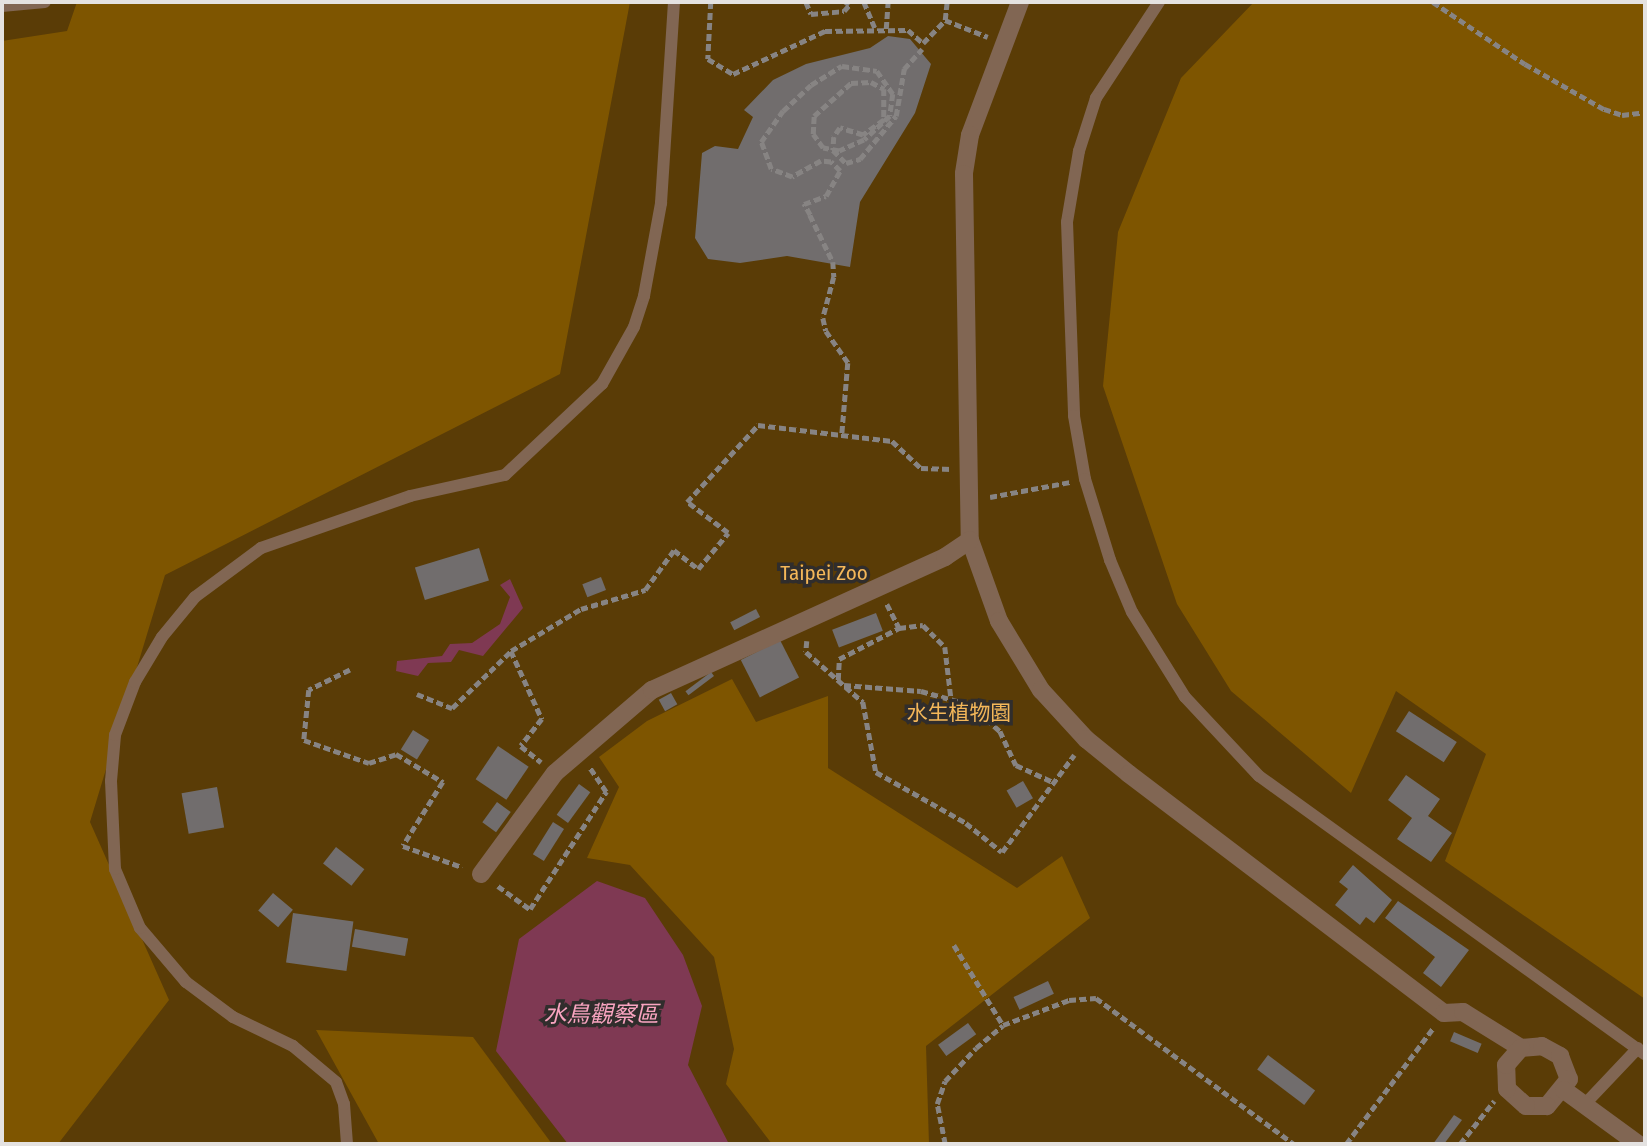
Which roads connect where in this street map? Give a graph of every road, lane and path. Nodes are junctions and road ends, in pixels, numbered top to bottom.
1 (45, 2) edge
2 (674, 2) edge
3 (711, 2) edge
4 (806, 2) edge
5 (845, 2) edge
6 (864, 2) edge
7 (888, 2) edge
8 (947, 2) edge
9 (1020, 2) edge
10 (1159, 2) edge
11 (1433, 2) edge
12 (2, 6) edge
13 (945, 20) junction
14 (875, 28) junction
15 (886, 29) junction
16 (1005, 44) junction
17 (922, 49) dead end
18 (1645, 112) edge
19 (842, 435) junction
20 (968, 470) junction
21 (1085, 479) junction
22 (997, 496) dead end
23 (970, 540) junction
24 (809, 619) junction
25 (511, 651) junction
26 (350, 670) dead end
27 (838, 681) junction
28 (844, 685) junction
29 (417, 694) dead end
30 (951, 697) junction
31 (1086, 739) junction
32 (521, 746) dead end
33 (578, 750) junction
34 (1053, 782) junction
35 (481, 874) junction
36 (954, 945) dead end
37 (1444, 1013) junction
38 (1003, 1025) junction
39 (1521, 1048) junction
40 (1641, 1051) edge
41 (1507, 1090) junction
42 (1564, 1090) junction
43 (1585, 1104) junction
44 (347, 1144) edge
45 (945, 1144) edge
46 (1294, 1144) edge
47 (1346, 1144) edge
48 (1460, 1144) edge
49 (1638, 1144) edge

1 - 12 lane
2 - 44 lane
3 - 14 path
4 - 5 path
6 - 14 path
7 - 15 path
8 - 13 path
9 - 16 street
10 - 21 lane
11 - 18 path
13 - 15 path
13 - 16 path
14 - 15 path
16 - 20 street
17 - 19 path, bridge
19 - 20 path
19 - 25 path
20 - 23 street
21 - 22 path
21 - 40 lane
23 - 24 street
23 - 31 street
24 - 27 path
24 - 33 street
25 - 29 path
25 - 32 path
26 - 35 path
27 - 28 path
27 - 30 path
28 - 30 path
28 - 34 path
30 - 34 path
31 - 34 path
31 - 37 street
33 - 35 street
33 - 35 path
36 - 38 path
37 - 39 street
37 - 47 path
38 - 45 path
38 - 46 path
39 - 41 street
39 - 42 street
40 - 43 lane
41 - 42 street
41 - 48 path
42 - 43 street
43 - 49 street

